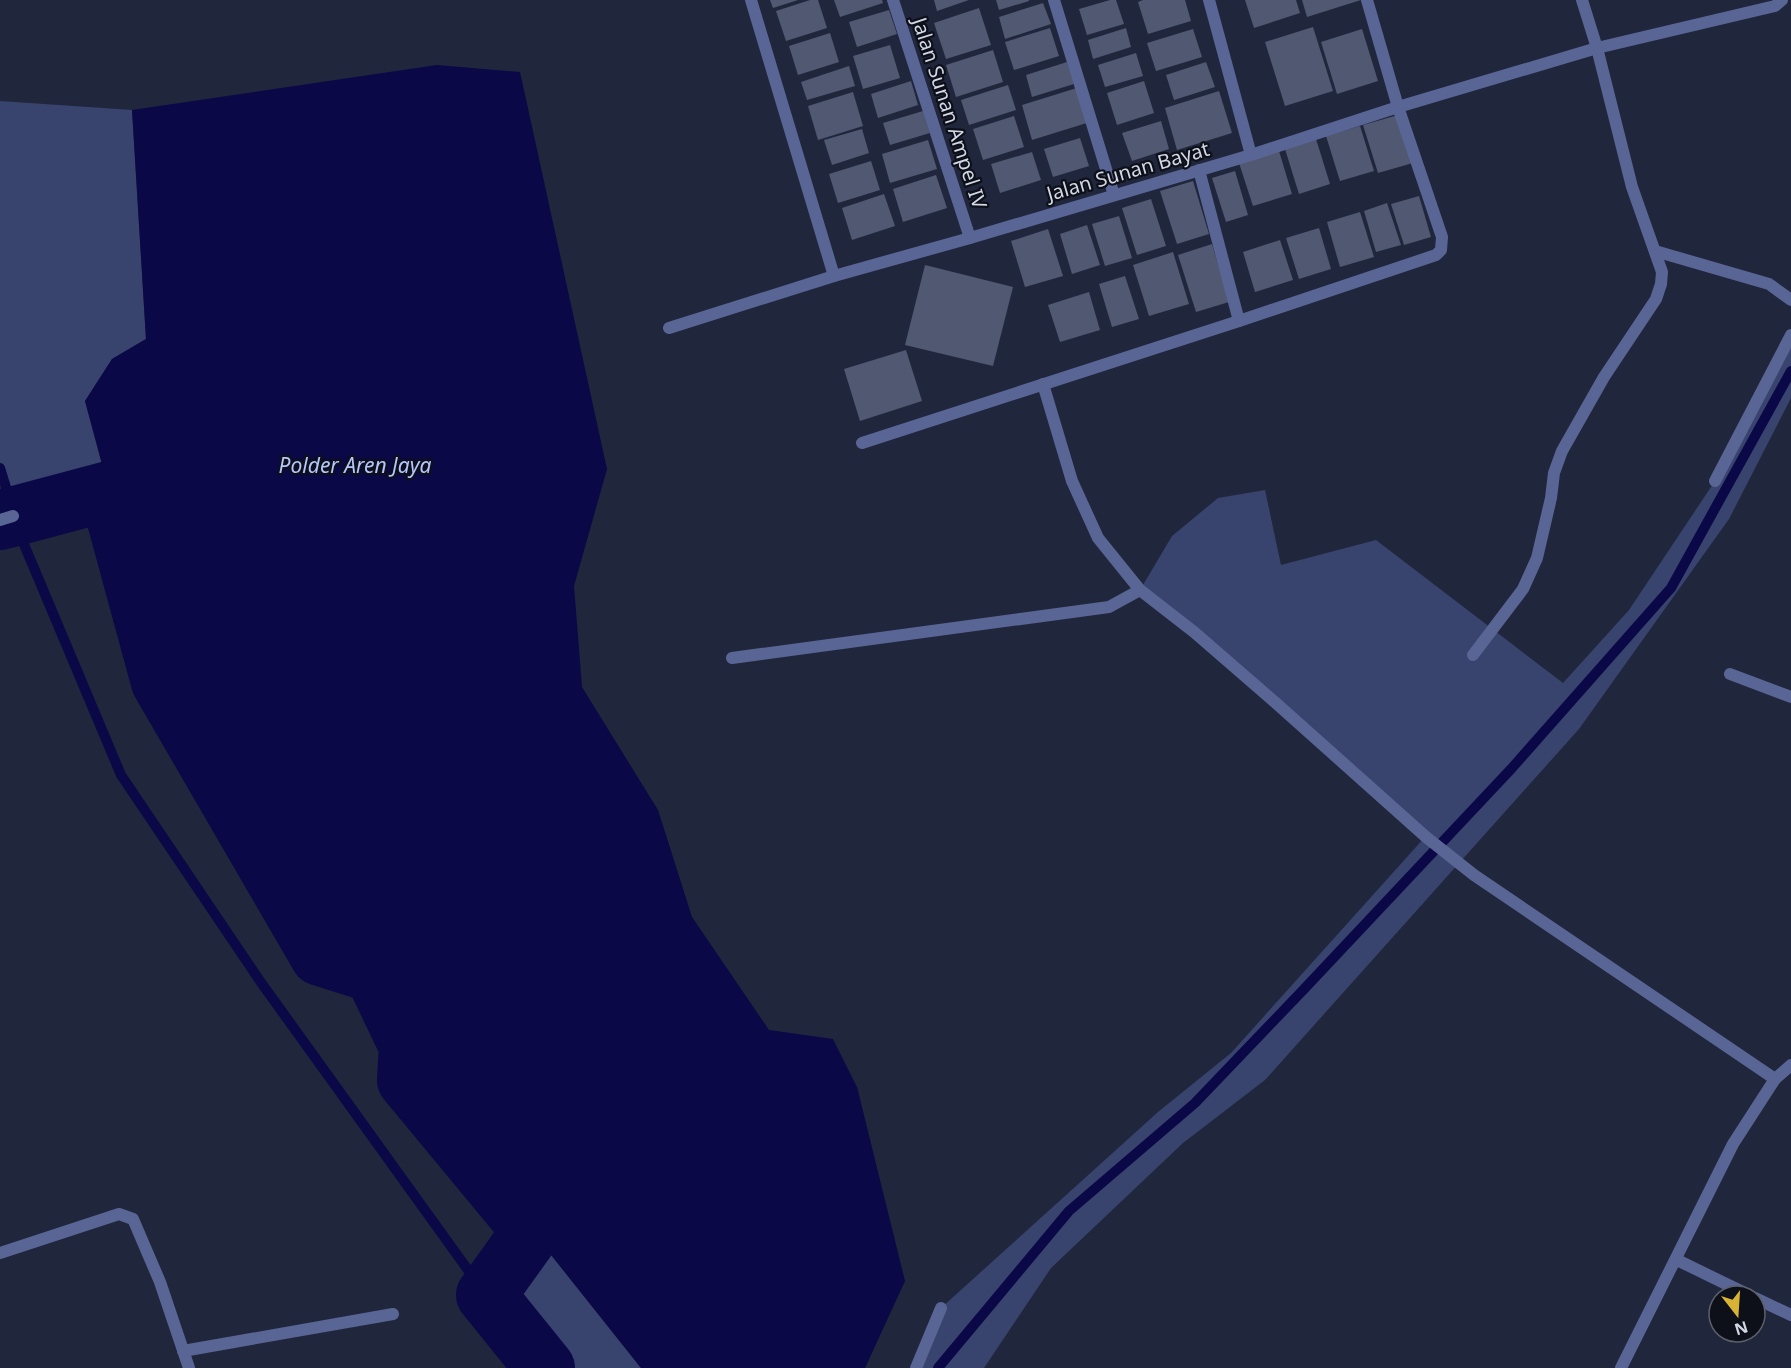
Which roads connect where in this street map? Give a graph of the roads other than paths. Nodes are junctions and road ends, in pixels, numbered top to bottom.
1 (751, 0) edge
2 (893, 0) edge
3 (1054, 0) edge
4 (1209, 0) edge
5 (1366, 0) edge
6 (1582, 0) edge
7 (1782, 0) edge
8 (1597, 48) junction
9 (1398, 107) junction
10 (1251, 155) junction
11 (1199, 170) junction
12 (1114, 195) junction
13 (969, 238) junction
14 (1655, 251) junction
15 (834, 276) junction
16 (1791, 300) edge
17 (1239, 321) junction
18 (669, 328) dead end
19 (1791, 335) edge
20 (1043, 384) junction
21 (862, 443) dead end
22 (1715, 481) dead end
23 (13, 516) dead end
24 (0, 520) edge
25 (1140, 590) junction
26 (1473, 655) dead end
27 (732, 658) dead end
28 (1730, 675) dead end
29 (1791, 697) edge
30 (1791, 1065) edge
31 (1775, 1079) junction
32 (0, 1253) edge
33 (1677, 1260) junction
34 (1726, 1284) edge
35 (1767, 1304) edge
36 (940, 1308) dead end
37 (393, 1314) dead end
38 (1791, 1315) edge
39 (183, 1351) junction
40 (189, 1368) edge
41 (916, 1368) edge
42 (1621, 1368) edge

1 - 15 street
2 - 13 street, Jalan Sunan Ampel IV
3 - 12 street
4 - 10 street
5 - 9 street
6 - 8 street
7 - 8 street, Jalan Sunan Bayat
8 - 9 street, Jalan Sunan Bayat
8 - 14 street
9 - 10 street, Jalan Sunan Bayat
9 - 17 street
10 - 11 street, Jalan Sunan Bayat
11 - 12 street, Jalan Sunan Bayat
11 - 17 street
12 - 13 street, Jalan Sunan Bayat
13 - 15 street, Jalan Sunan Bayat
14 - 16 street
14 - 26 street
15 - 18 street, Jalan Sunan Bayat
17 - 20 street
19 - 22 street
20 - 21 street
20 - 25 street
23 - 24 street
25 - 27 street
25 - 31 street
28 - 29 street
30 - 31 street
31 - 33 street
32 - 39 street
33 - 34 street
33 - 42 street
35 - 38 street
36 - 41 street
37 - 39 street
39 - 40 street

